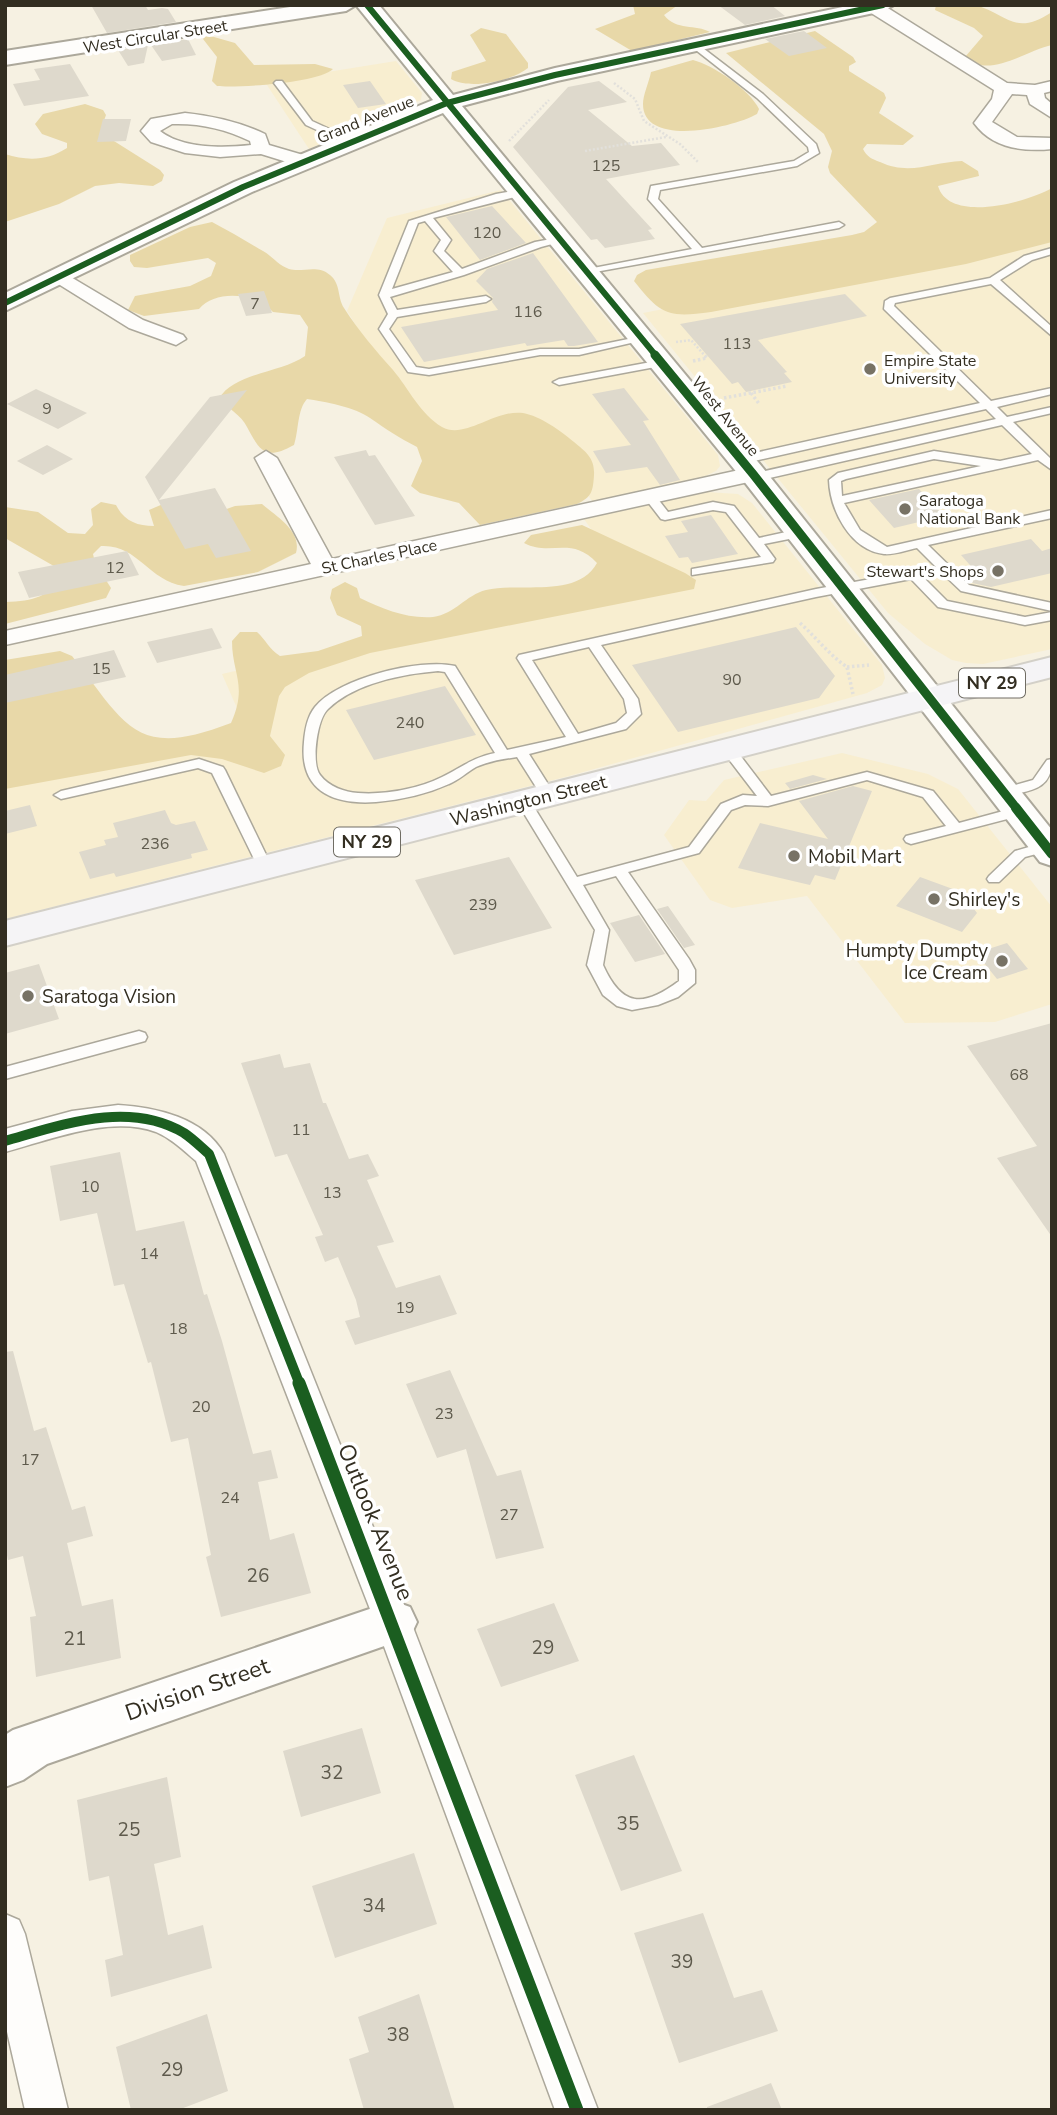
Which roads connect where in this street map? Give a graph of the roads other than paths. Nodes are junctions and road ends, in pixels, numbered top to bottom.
1 (346, 5) edge
2 (367, 5) edge
3 (878, 6) edge
4 (695, 46) junction
5 (5, 58) edge
6 (279, 83) dead end
7 (1003, 88) junction
8 (1043, 88) edge
9 (447, 103) junction
10 (1052, 113) edge
11 (348, 141) junction
12 (1052, 143) edge
13 (261, 148) junction
14 (303, 161) junction
15 (523, 192) junction
16 (427, 217) junction
17 (839, 225) dead end
18 (562, 240) junction
19 (699, 251) junction
20 (1052, 251) edge
21 (588, 272) junction
22 (460, 273) junction
23 (59, 276) junction
24 (993, 280) junction
25 (384, 295) junction
26 (486, 299) dead end
27 (5, 303) edge
28 (393, 314) junction
29 (1052, 333) edge
30 (176, 339) dead end
31 (643, 339) junction
32 (412, 346) dead end
33 (397, 349) junction
34 (675, 356) junction
35 (559, 382) dead end
36 (1052, 391) edge
37 (989, 405) junction
38 (1052, 410) edge
39 (1004, 420) junction
40 (1040, 456) junction
41 (266, 458) dead end
42 (1000, 465) junction
43 (1052, 467) edge
44 (750, 470) junction
45 (650, 497) junction
46 (838, 501) junction
47 (1052, 514) edge
48 (800, 533) junction
49 (756, 542) junction
50 (921, 545) junction
51 (325, 569) junction
52 (943, 569) junction
53 (696, 572) dead end
54 (914, 575) junction
55 (845, 589) junction
56 (1052, 607) edge
57 (1052, 616) edge
58 (5, 638) edge
59 (593, 643) junction
60 (1052, 667) edge
61 (931, 698) junction
62 (574, 739) junction
63 (728, 749) junction
64 (521, 752) junction
65 (504, 756) junction
66 (1052, 763) edge
67 (61, 795) dead end
68 (536, 798) junction
69 (768, 801) junction
70 (1011, 802) junction
71 (956, 828) junction
72 (911, 839) dead end
73 (1049, 850) edge
74 (265, 867) junction
75 (619, 870) junction
76 (994, 879) dead end
77 (574, 883) junction
78 (5, 934) edge
79 (139, 1037) dead end
80 (5, 1073) edge
81 (5, 1141) edge
82 (393, 1622) junction
83 (5, 1764) edge
84 (5, 1934) edge
85 (47, 2110) edge
86 (577, 2110) edge

1 - 5 street, West Circular Street
2 - 9 street, West Avenue
3 - 4 street, Grand Avenue
3 - 7 street
4 - 9 street, Grand Avenue
4 - 19 lane
6 - 11 lane
7 - 8 street
7 - 12 street
8 - 10 street
9 - 11 street, Grand Avenue
9 - 15 street, West Avenue
11 - 14 street, Grand Avenue
13 - 13 street
13 - 14 street
14 - 23 street, Grand Avenue
15 - 16 lane
15 - 18 street, West Avenue
16 - 22 lane
16 - 25 lane
17 - 19 lane
18 - 21 street, West Avenue
18 - 22 lane
19 - 21 lane
20 - 24 lane
21 - 31 street, West Avenue
22 - 25 lane
23 - 27 street, Grand Avenue
23 - 30 street
24 - 29 lane
24 - 37 lane
25 - 28 lane
26 - 28 lane
28 - 33 lane
31 - 33 lane
31 - 34 street, West Avenue
32 - 33 lane
34 - 35 lane
34 - 44 street, West Avenue
36 - 37 lane
37 - 39 lane
37 - 44 lane
38 - 39 lane
39 - 40 lane
39 - 44 lane
40 - 42 lane
40 - 43 lane
41 - 51 street
42 - 46 lane
42 - 46 lane
44 - 45 street, St Charles Place
44 - 48 street, West Avenue
45 - 49 lane
45 - 51 street, St Charles Place
46 - 50 lane
47 - 50 lane
48 - 49 lane
48 - 55 street, West Avenue
49 - 53 lane
50 - 52 lane
51 - 58 street, St Charles Place
52 - 54 lane
52 - 56 lane
54 - 55 lane
54 - 57 lane
55 - 59 lane
55 - 61 street, West Avenue
59 - 62 lane
59 - 62 lane
60 - 61 highway, Washington Street / NY 29
61 - 63 highway, Washington Street / NY 29
61 - 70 street, West Avenue
62 - 64 lane
63 - 68 highway, Washington Street / NY 29
63 - 69 lane
64 - 65 lane
64 - 68 lane
65 - 65 lane
66 - 70 lane
67 - 74 lane
68 - 74 highway, Washington Street / NY 29
68 - 77 lane
69 - 71 lane
69 - 75 lane
70 - 71 lane
70 - 73 street, West Avenue
71 - 72 lane
73 - 76 lane
74 - 78 highway, Washington Street / NY 29
75 - 77 lane
75 - 77 lane
79 - 80 lane
81 - 82 street, Outlook Avenue
82 - 83 street, Division Street
82 - 86 street, Outlook Avenue
84 - 85 street

